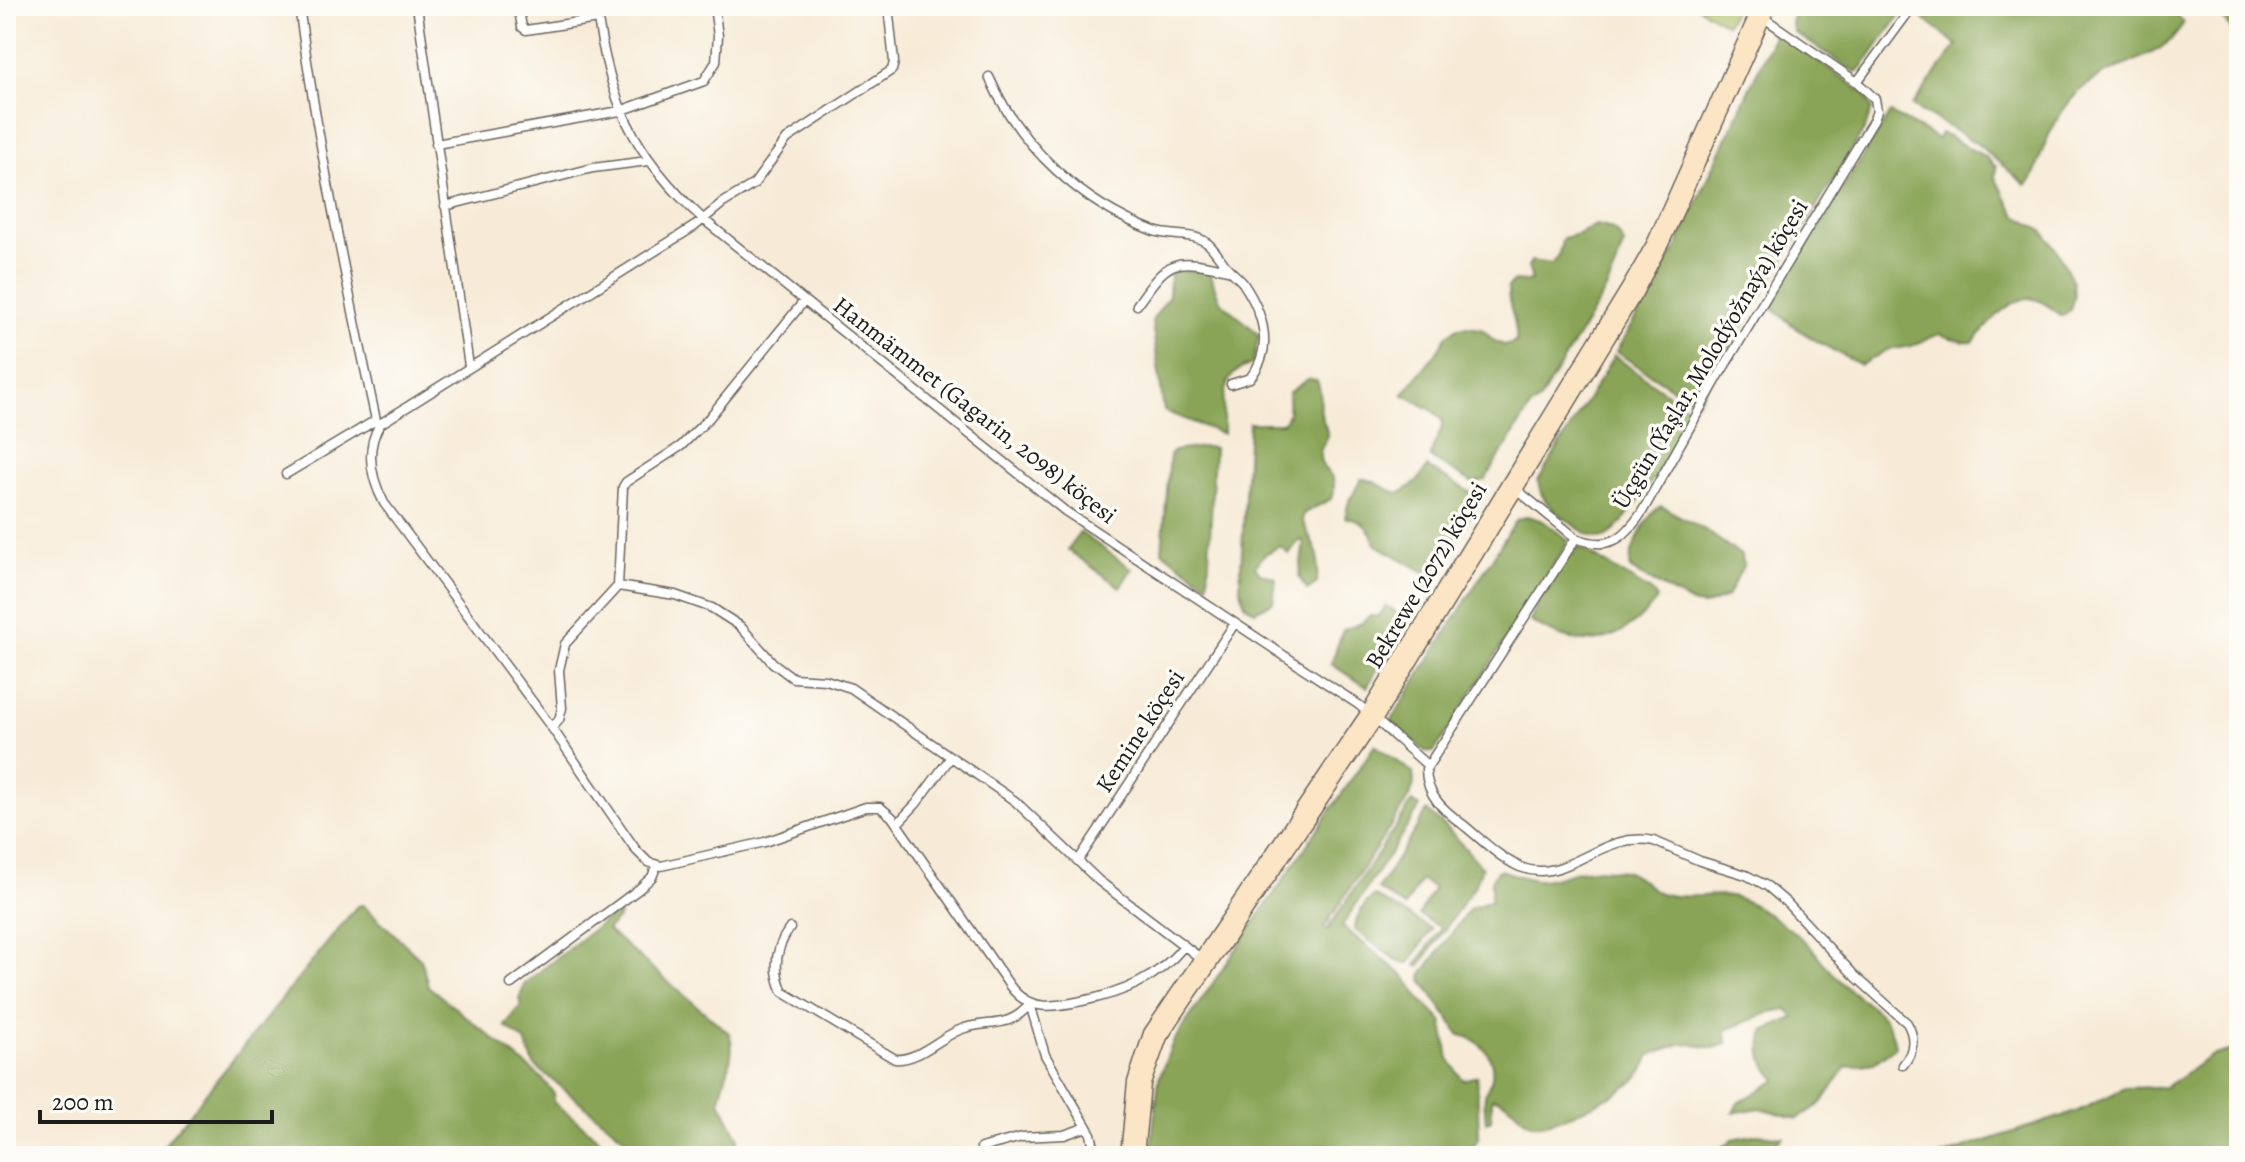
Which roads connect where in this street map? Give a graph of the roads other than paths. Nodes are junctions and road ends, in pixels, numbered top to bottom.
1 (299, 6) edge
2 (417, 6) edge
3 (518, 6) edge
4 (596, 6) edge
5 (714, 6) edge
6 (888, 6) edge
7 (1913, 6) edge
8 (1765, 10) edge
9 (598, 19) junction
10 (989, 77) dead end
11 (1857, 82) junction
12 (620, 111) junction
13 (436, 144) junction
14 (648, 161) junction
15 (445, 206) junction
16 (703, 219) junction
17 (1229, 270) junction
18 (804, 301) junction
19 (1137, 305) dead end
20 (469, 366) junction
21 (1231, 384) dead end
22 (286, 474) dead end
23 (1516, 489) junction
24 (1576, 538) junction
25 (618, 586) junction
26 (1235, 623) junction
27 (1372, 716) junction
28 (552, 728) junction
29 (951, 757) junction
30 (1427, 765) junction
31 (897, 824) junction
32 (1078, 861) junction
33 (657, 865) junction
34 (790, 928) dead end
35 (1184, 946) junction
36 (1205, 962) junction
37 (511, 984) dead end
38 (1030, 1004) junction
39 (1903, 1065) dead end
40 (1087, 1127) junction
41 (981, 1148) dead end
42 (1096, 1156) edge
43 (1127, 1156) edge
44 (1137, 1156) edge

1 - 22 street
2 - 13 street
3 - 9 street
4 - 9 street, Hanmämmet (Gagarin, 2098) köçesi
5 - 12 street
6 - 16 street
7 - 11 street
8 - 11 street
8 - 23 main road, Bekrewe (2072) köçesi
8 - 27 main road, Bekrewe (2072) köçesi
9 - 12 street, Hanmämmet (Gagarin, 2098) köçesi
10 - 17 street
11 - 24 street, Üçgün (Ýaşlar, Molodýožnaýa) köçesi
12 - 13 street
12 - 14 street, Hanmämmet (Gagarin, 2098) köçesi
13 - 15 street
14 - 15 street
14 - 16 street, Hanmämmet (Gagarin, 2098) köçesi
15 - 20 street
16 - 18 street, Hanmämmet (Gagarin, 2098) köçesi
16 - 20 street
17 - 19 street
17 - 21 street
18 - 25 street
18 - 26 street, Hanmämmet (Gagarin, 2098) köçesi
20 - 28 street
23 - 24 street
23 - 27 main road, Bekrewe (2072) köçesi
24 - 30 street
25 - 28 street
25 - 29 street
26 - 27 street, Hanmämmet (Gagarin, 2098) köçesi
26 - 32 street, Kemine köçesi
27 - 30 street, Hanmämmet (Gagarin, 2098) köçesi
27 - 36 main road, Bekrewe (2072) köçesi
28 - 33 street
29 - 31 street
29 - 32 street
30 - 39 street
31 - 33 street
31 - 38 street
32 - 35 street
33 - 37 street
34 - 38 street
35 - 36 street
35 - 38 street
36 - 43 main road, Bekrewe (2072) köçesi
36 - 44 main road, Bekrewe (2072) köçesi
38 - 40 street
40 - 41 street
40 - 42 street

